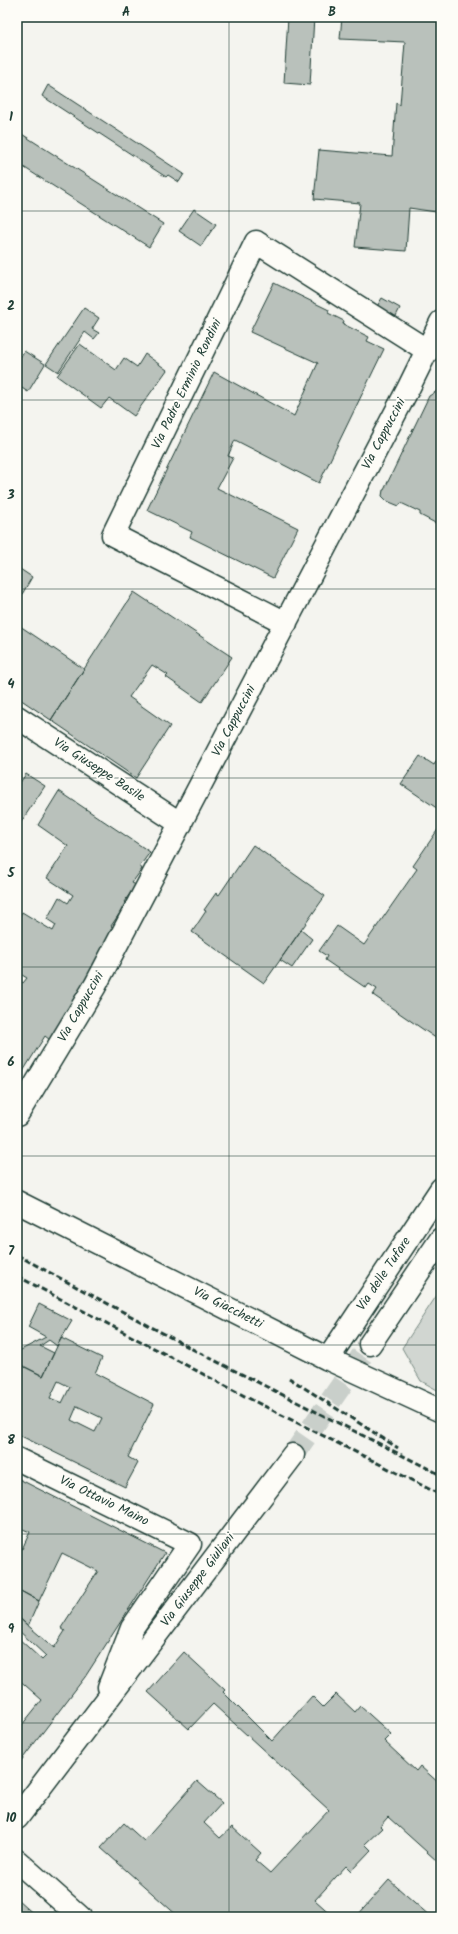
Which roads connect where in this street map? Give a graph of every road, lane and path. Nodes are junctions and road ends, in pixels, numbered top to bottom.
1 (441, 322) edge
2 (428, 351) junction
3 (286, 623) junction
4 (17, 717) edge
5 (180, 824) junction
6 (17, 1115) edge
7 (441, 1189) edge
8 (17, 1202) edge
9 (441, 1240) edge
10 (370, 1344) tunnel mouth
11 (328, 1359) junction
12 (441, 1411) edge
13 (292, 1455) tunnel mouth
14 (17, 1459) edge
15 (190, 1544) joint
16 (103, 1706) junction
17 (17, 1818) edge
18 (17, 1861) edge
19 (80, 1917) edge

1 - 2 street, Via Cappuccini
2 - 3 street, Via Cappuccini
2 - 3 street, Via Padre Erminio Rondini
3 - 5 street, Via Cappuccini
4 - 5 street, Via Giuseppe Basile
5 - 6 street, Via Cappuccini
7 - 11 street, Via delle Tufare
8 - 11 street, Via Giacchetti
9 - 10 street
11 - 12 street, Via Giacchetti
13 - 16 street, Via Giuseppe Giuliani
14 - 15 street, Via Ottavio Maino
15 - 16 street, Via Giuseppe Giuliani
16 - 17 street, Via Giuseppe Giuliani
18 - 19 street

